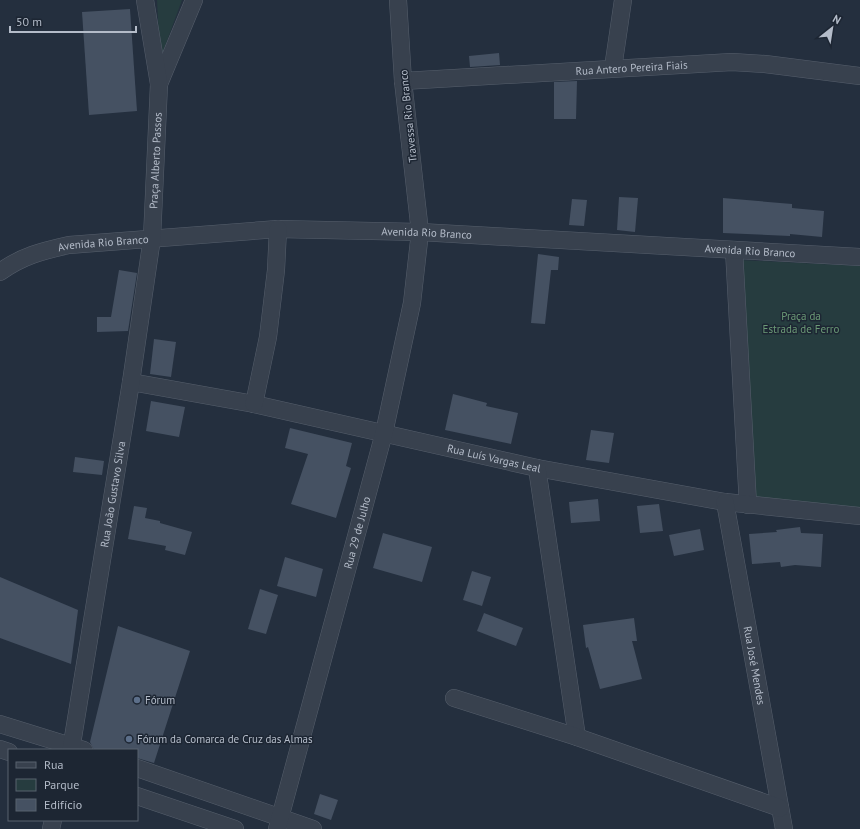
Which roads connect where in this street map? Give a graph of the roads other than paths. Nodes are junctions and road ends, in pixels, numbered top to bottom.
1 (145, 0) edge
2 (194, 0) edge
3 (398, 0) edge
4 (623, 0) edge
5 (613, 68) junction
6 (860, 76) edge
7 (403, 81) junction
8 (159, 84) junction
9 (278, 229) junction
10 (420, 232) junction
11 (152, 238) junction
12 (734, 250) junction
13 (860, 257) edge
14 (0, 272) edge
15 (131, 382) junction
16 (254, 404) junction
17 (384, 433) junction
18 (537, 468) junction
19 (725, 502) junction
20 (748, 505) junction
21 (860, 516) edge
22 (454, 698) dead end
23 (0, 724) edge
24 (577, 738) junction
25 (75, 749) edge
26 (138, 768) edge
27 (138, 796) edge
28 (780, 808) junction
29 (279, 823) edge
30 (236, 829) edge
31 (313, 829) edge
32 (784, 829) edge

1 - 8 street, Praça Alberto Passos
2 - 8 street, Praça Alberto Passos
3 - 7 street, Travessa Rio Branco
4 - 5 street
5 - 6 street, Rua Antero Pereira Fiais
5 - 7 street, Rua Antero Pereira Fiais
7 - 10 street, Travessa Rio Branco
8 - 11 street, Praça Alberto Passos
9 - 10 street, Avenida Rio Branco
9 - 11 street, Avenida Rio Branco
9 - 16 street
10 - 12 street, Avenida Rio Branco
10 - 17 street, Rua 29 de Julho
11 - 14 street, Avenida Rio Branco
11 - 15 street, Rua João Gustavo Silva
12 - 13 street, Avenida Rio Branco
12 - 20 street
15 - 16 street, Rua Luís Vargas Leal
15 - 25 street, Rua João Gustavo Silva
16 - 17 street, Rua Luís Vargas Leal
17 - 18 street, Rua Luís Vargas Leal
17 - 29 street, Rua 29 de Julho
18 - 19 street, Rua Luís Vargas Leal
18 - 24 street
19 - 20 street, Rua Luís Vargas Leal
19 - 28 street, Rua José Mendes
20 - 21 street, Rua Luís Vargas Leal
22 - 24 street
23 - 25 street
24 - 28 street
26 - 29 street
27 - 30 street
28 - 32 street, Rua José Mendes
29 - 31 street

